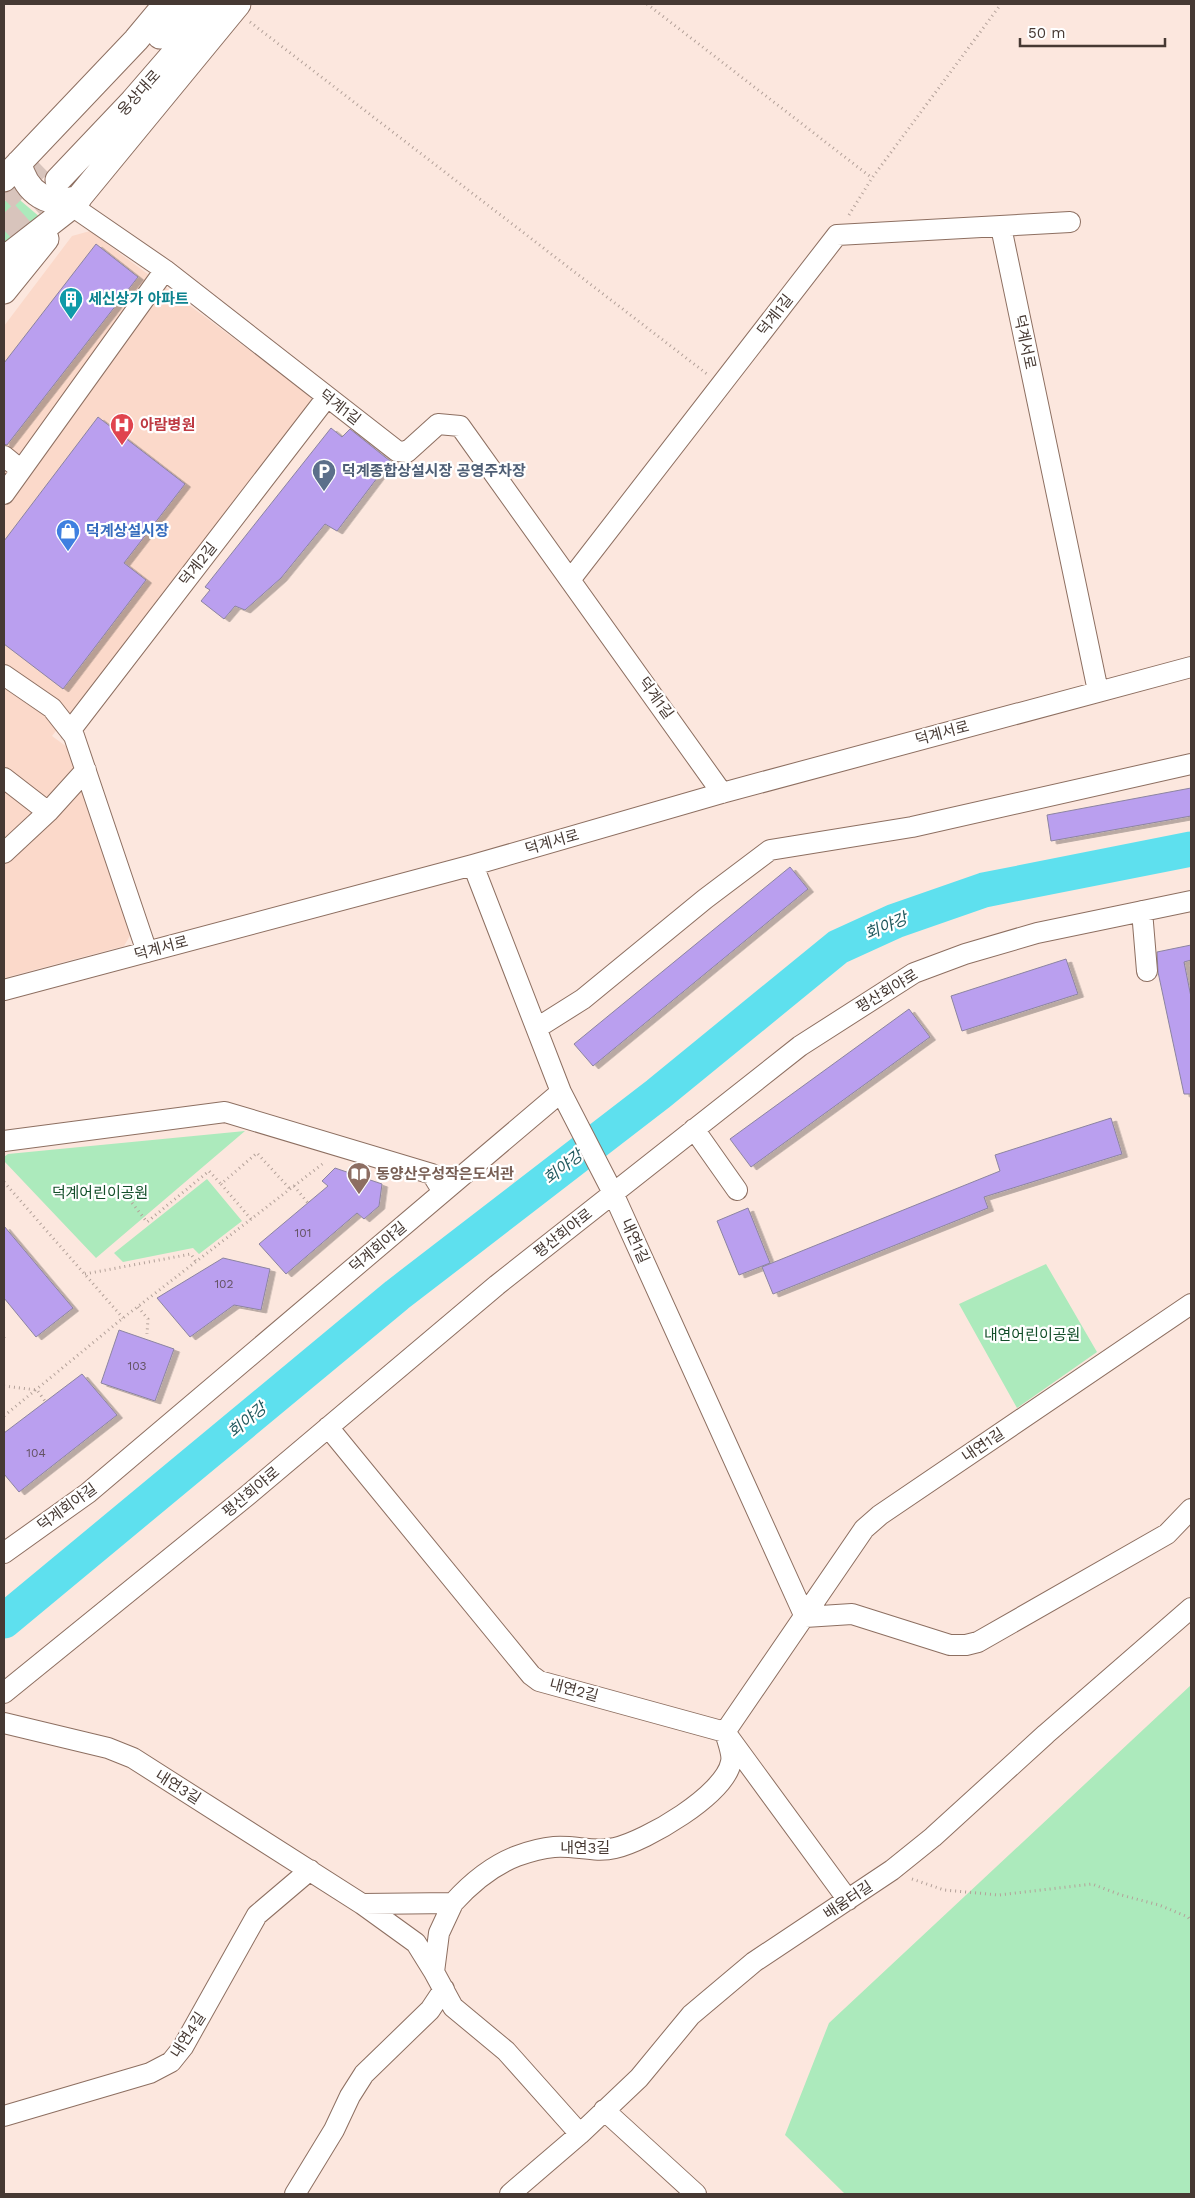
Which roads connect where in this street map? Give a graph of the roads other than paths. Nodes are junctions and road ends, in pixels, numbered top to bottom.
1 (166, 4) edge
2 (188, 4) edge
3 (230, 6) edge
4 (30, 172) edge
5 (75, 202) junction
6 (1070, 222) dead end
7 (1001, 227) junction
8 (4, 259) edge
9 (165, 270) junction
10 (4, 291) edge
11 (327, 397) junction
12 (4, 456) edge
13 (21, 470) junction
14 (4, 494) edge
15 (570, 580) junction
16 (1191, 667) edge
17 (4, 675) edge
18 (1098, 691) junction
19 (70, 730) junction
20 (1191, 764) edge
21 (86, 770) junction
22 (4, 778) edge
23 (722, 793) junction
24 (48, 812) junction
25 (4, 853) edge
26 (473, 865) junction
27 (1191, 901) edge
28 (1142, 911) junction
29 (147, 952) junction
30 (1147, 971) dead end
31 (4, 990) edge
32 (537, 1028) junction
33 (561, 1092) junction
34 (694, 1129) junction
35 (4, 1141) edge
36 (737, 1190) dead end
37 (443, 1192) junction
38 (613, 1193) junction
39 (1191, 1304) edge
40 (328, 1427) junction
41 (1191, 1508) edge
42 (4, 1552) edge
43 (1191, 1608) edge
44 (805, 1617) junction
45 (4, 1693) edge
46 (4, 1723) edge
47 (725, 1732) junction
48 (310, 1870) junction
49 (848, 1900) junction
50 (453, 1903) junction
51 (362, 1904) junction
52 (439, 1981) junction
53 (604, 2110) junction
54 (4, 2116) edge
55 (580, 2134) junction
56 (294, 2194) edge
57 (510, 2194) edge
58 (696, 2194) edge

1 - 4 main road
2 - 4 main road, 웅상대로
3 - 4 main road, 웅상대로
3 - 5 main road
4 - 5 main road
5 - 8 main road
5 - 9 street, 덕계1길
5 - 10 main road
6 - 7 street
7 - 15 street, 덕계1길
7 - 18 street, 덕계서로
9 - 11 street, 덕계1길
9 - 13 street
11 - 15 street, 덕계1길
11 - 19 street, 덕계2길
12 - 13 street
13 - 14 street
15 - 23 street, 덕계1길
16 - 18 street, 덕계서로
17 - 19 street
18 - 23 street, 덕계서로
19 - 21 street
20 - 32 street
21 - 24 street
21 - 29 street
22 - 24 street
23 - 26 street, 덕계서로
24 - 25 street
26 - 29 street, 덕계서로
26 - 32 street
27 - 28 street, 평산회야로
28 - 30 street
28 - 34 street, 평산회야로
29 - 31 street, 덕계서로
32 - 33 street
33 - 37 street, 덕계회야길
33 - 38 street, 내연1길
34 - 36 street
34 - 38 street, 평산회야로
35 - 37 street
37 - 42 street, 덕계회야길
38 - 40 street, 평산회야로
38 - 44 street, 내연1길
39 - 44 street, 내연1길
40 - 45 street, 평산회야로
40 - 47 street, 내연2길
41 - 44 street
43 - 49 street, 배움터길
44 - 47 street, 내연1길
46 - 48 street, 내연3길
47 - 49 street
47 - 50 street, 내연3길
48 - 51 street, 내연3길
48 - 54 street, 내연4길
49 - 53 street, 배움터길
50 - 51 street
50 - 52 street, 내연3길
51 - 52 street, 내연3길
52 - 55 street, 내연3길
52 - 56 street
53 - 55 street, 배움터길
53 - 58 street
55 - 57 street, 배움터길

